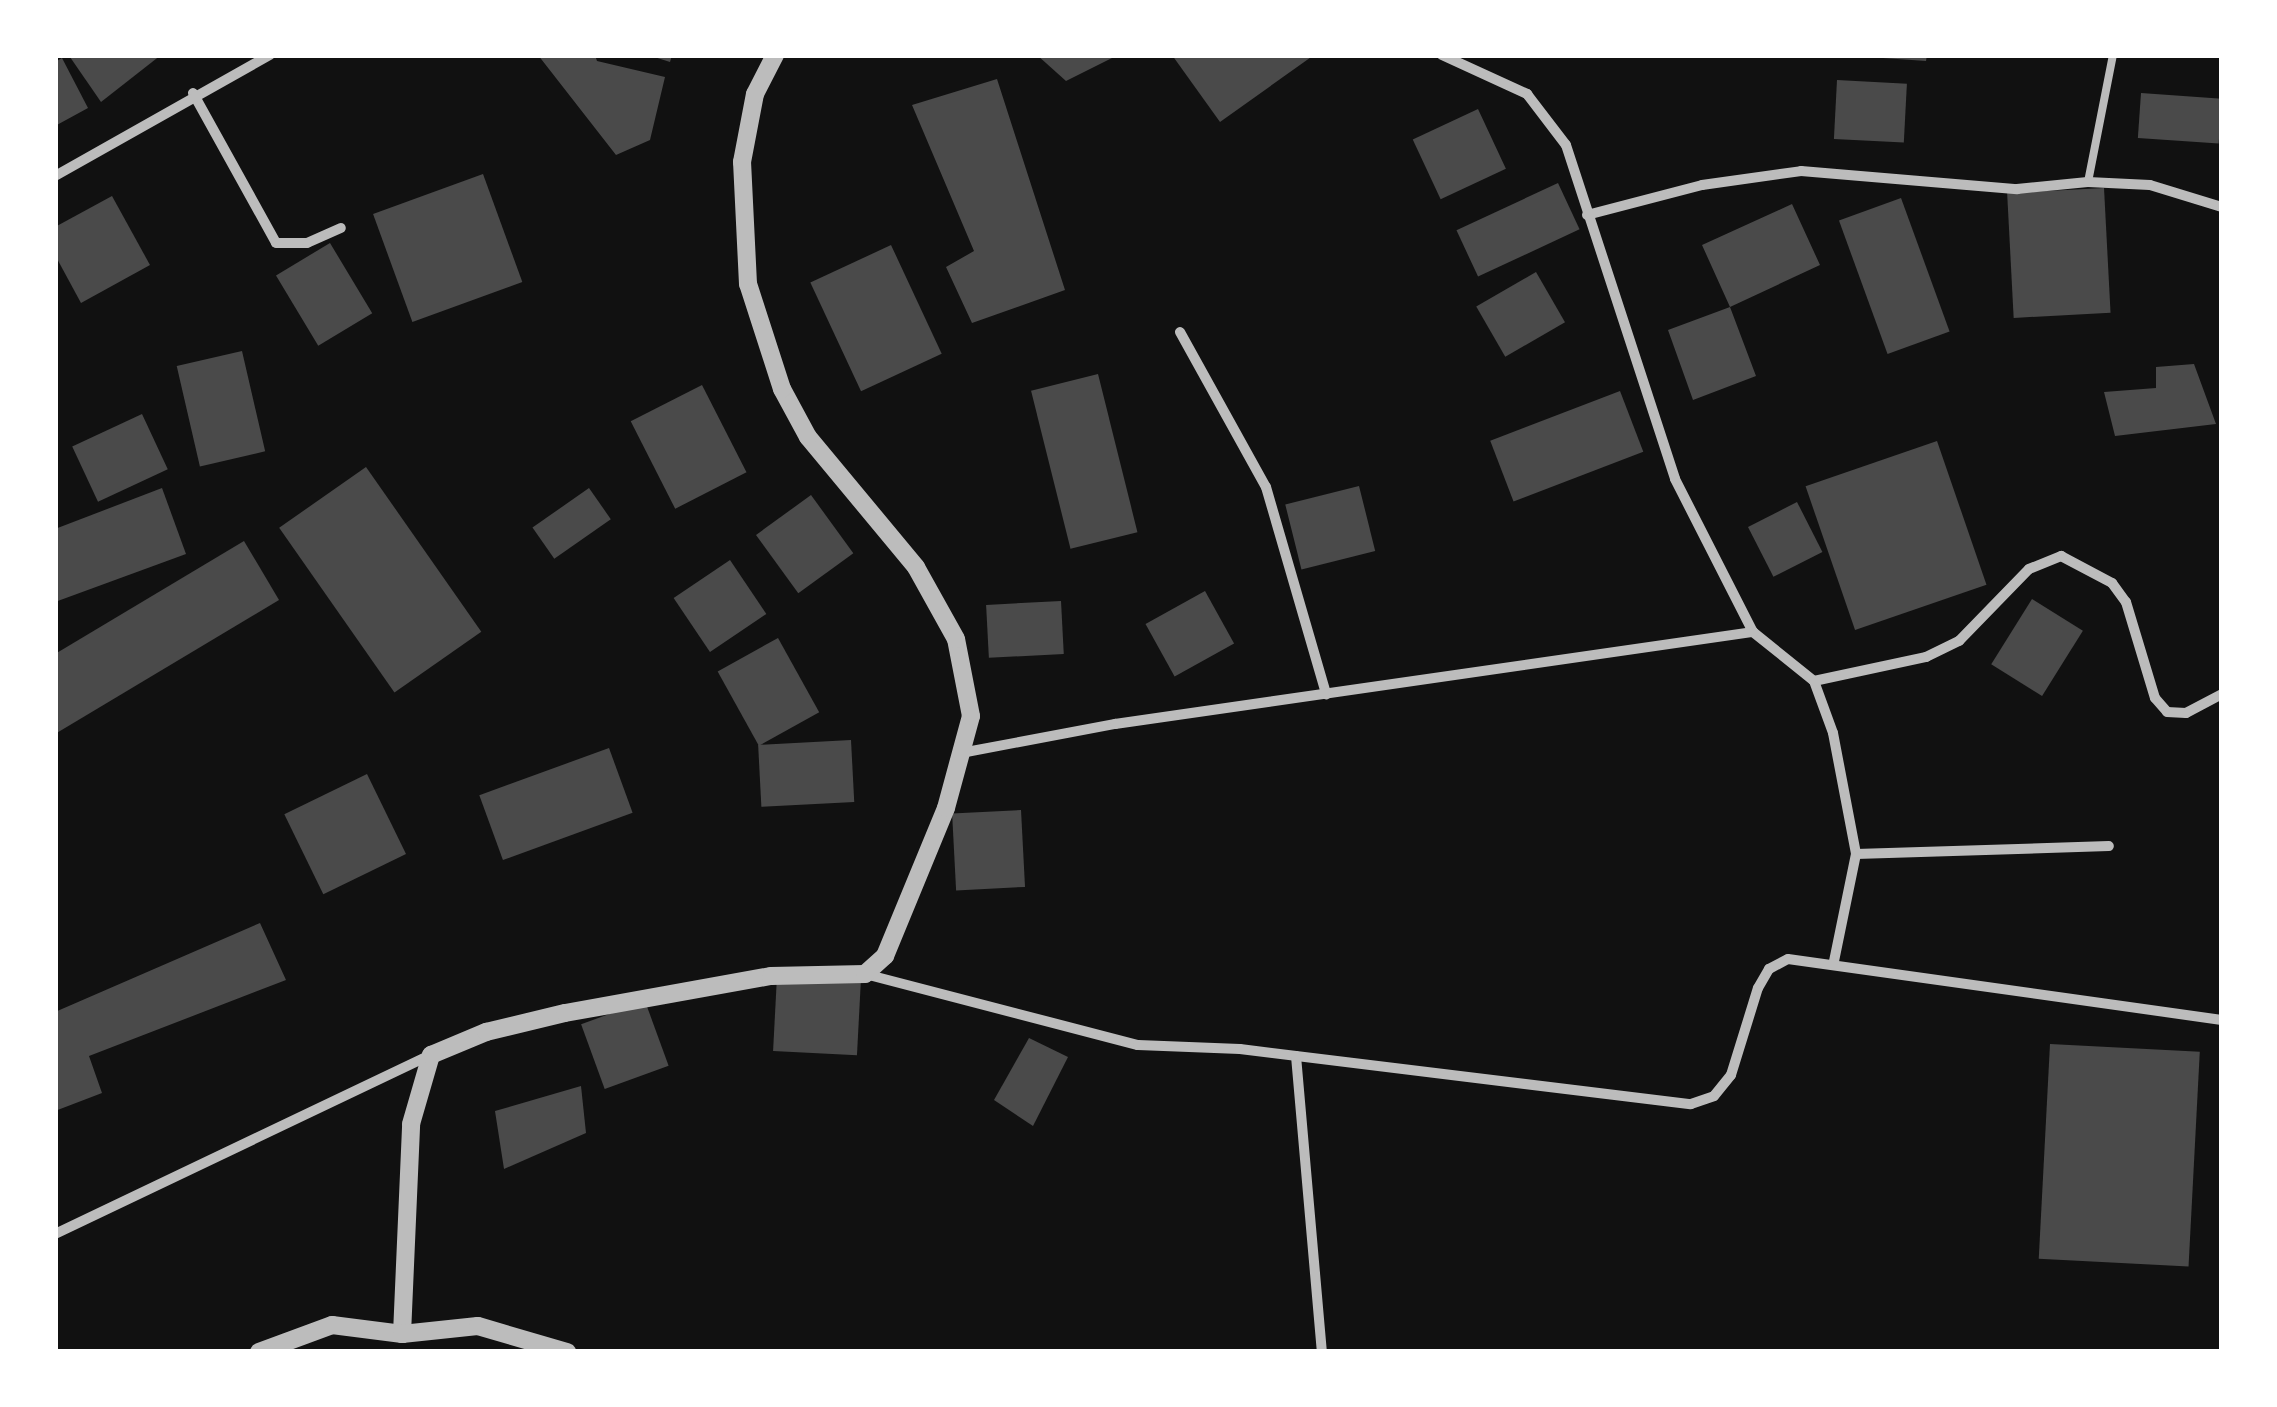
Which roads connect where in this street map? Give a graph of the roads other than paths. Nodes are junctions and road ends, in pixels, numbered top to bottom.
1 (270, 55) edge
2 (775, 55) edge
3 (1442, 55) edge
4 (2114, 55) edge
5 (193, 93) junction
6 (55, 176) edge
7 (2088, 182) junction
8 (2222, 207) edge
9 (1588, 215) junction
10 (341, 228) dead end
11 (1180, 332) dead end
12 (1754, 632) junction
13 (1814, 681) junction
14 (1326, 694) junction
15 (2222, 694) edge
16 (961, 753) junction
17 (2109, 846) dead end
18 (1856, 854) junction
19 (1834, 961) junction
20 (865, 974) junction
21 (2222, 1020) edge
22 (430, 1056) junction
23 (1296, 1056) junction
24 (55, 1234) edge
25 (401, 1343) edge
26 (259, 1352) edge
27 (567, 1352) edge
28 (1322, 1352) edge

1 - 5 street
2 - 16 street
3 - 9 street
4 - 7 lane
5 - 6 street
5 - 10 street
7 - 8 street
7 - 9 street
9 - 12 street
11 - 14 street
12 - 13 street
12 - 14 street
13 - 15 street
13 - 18 street
14 - 16 street
16 - 20 street
17 - 18 street
18 - 19 street
19 - 21 street
19 - 23 street
20 - 22 street
20 - 23 street
22 - 24 street
22 - 25 street
23 - 28 street
25 - 26 street
25 - 27 street

